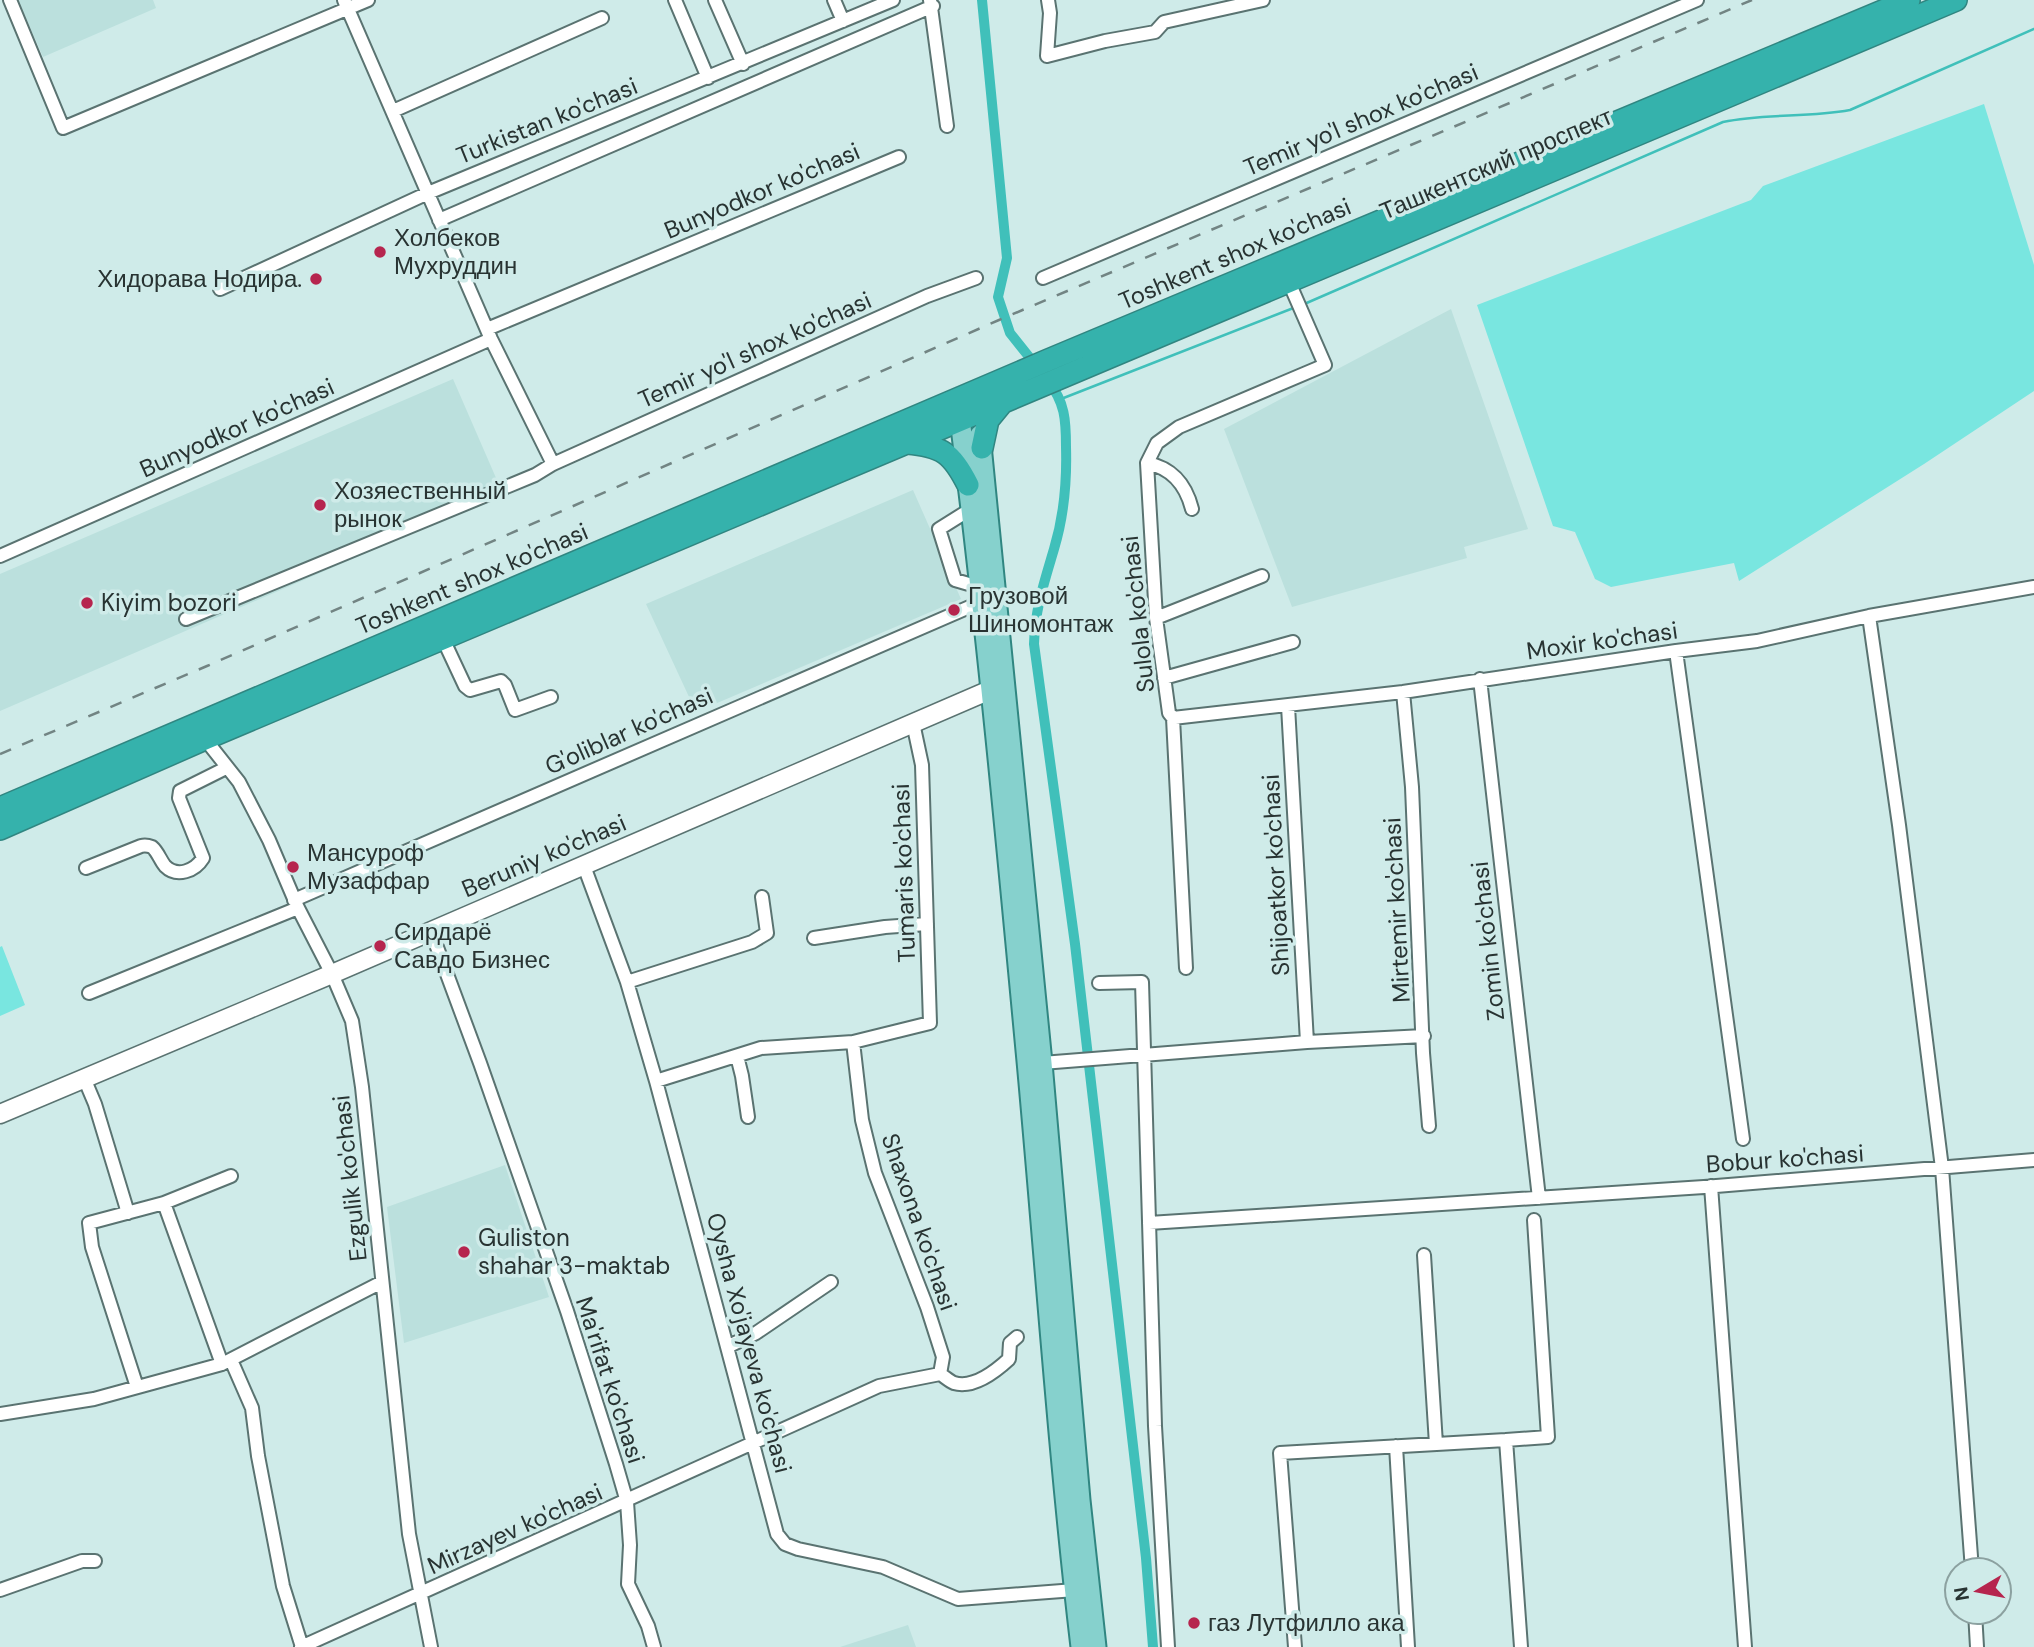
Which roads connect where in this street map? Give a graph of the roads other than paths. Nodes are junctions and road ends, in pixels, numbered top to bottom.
1 (10, 0) edge
2 (368, 0) edge
3 (675, 0) edge
4 (715, 0) edge
5 (834, 0) edge
6 (893, 0) edge
7 (1048, 0) edge
8 (1263, 0) edge
9 (1697, 0) edge
10 (1909, 0) edge
11 (1956, 0) edge
12 (932, 3) edge
13 (346, 4) edge
14 (602, 18) dead end
15 (843, 21) junction
16 (743, 64) junction
17 (708, 78) junction
18 (393, 111) junction
19 (947, 126) dead end
20 (899, 157) dead end
21 (428, 193) junction
22 (439, 219) junction
23 (976, 278) dead end
24 (1043, 278) dead end
25 (220, 289) dead end
26 (1292, 289) junction
27 (489, 334) junction
28 (1043, 373) junction
29 (1008, 399) junction
30 (967, 410) junction
31 (900, 435) junction
32 (982, 448) junction
33 (1147, 463) junction
34 (553, 464) junction
35 (968, 485) junction
36 (971, 509) junction
37 (1192, 509) dead end
38 (0, 556) edge
39 (1262, 576) dead end
40 (2034, 587) edge
41 (980, 595) junction
42 (1869, 616) junction
43 (1156, 618) junction
44 (186, 619) dead end
45 (443, 639) junction
46 (1293, 642) dead end
47 (1676, 651) junction
48 (1164, 678) junction
49 (1480, 679) junction
50 (990, 690) junction
51 (1403, 692) junction
52 (551, 697) dead end
53 (1287, 706) junction
54 (1173, 718) junction
55 (913, 723) junction
56 (205, 739) junction
57 (226, 768) junction
58 (0, 808) edge
59 (0, 829) edge
60 (584, 866) junction
61 (86, 868) dead end
62 (762, 897) dead end
63 (296, 904) junction
64 (927, 924) junction
65 (431, 931) junction
66 (814, 938) dead end
67 (1186, 968) dead end
68 (332, 974) junction
69 (628, 982) junction
70 (1099, 983) dead end
71 (89, 993) dead end
72 (1424, 1036) junction
73 (853, 1042) junction
74 (1307, 1042) junction
75 (1144, 1054) junction
76 (737, 1056) junction
77 (1042, 1063) junction
78 (84, 1078) junction
79 (656, 1081) junction
80 (0, 1114) edge
81 (748, 1117) dead end
82 (1429, 1126) dead end
83 (1743, 1139) dead end
84 (2034, 1160) edge
85 (1942, 1168) junction
86 (231, 1176) dead end
87 (1710, 1186) junction
88 (1539, 1198) junction
89 (164, 1203) junction
90 (128, 1213) junction
91 (1534, 1220) dead end
92 (1149, 1223) junction
93 (1424, 1255) dead end
94 (382, 1282) junction
95 (831, 1282) dead end
96 (1017, 1337) dead end
97 (729, 1346) junction
98 (227, 1362) junction
99 (940, 1374) junction
100 (137, 1387) junction
101 (0, 1414) edge
102 (1506, 1440) junction
103 (755, 1444) junction
104 (1436, 1444) junction
105 (1396, 1446) junction
106 (627, 1502) junction
107 (1971, 1556) edge
108 (95, 1561) dead end
109 (0, 1590) edge
110 (1074, 1590) junction
111 (421, 1594) junction
112 (1976, 1626) edge
113 (302, 1647) edge
114 (431, 1647) edge
115 (654, 1647) edge
116 (1082, 1647) edge
117 (1096, 1647) edge
118 (1168, 1647) edge
119 (1295, 1647) edge
120 (1408, 1647) edge
121 (1521, 1647) edge
122 (1745, 1647) edge
123 (1977, 1647) edge

1 - 13 street
2 - 13 street
3 - 17 street
4 - 16 street
5 - 15 street
6 - 15 street, Turkistan ko'chasi
7 - 8 street
9 - 24 street, Temir yo'l shox ko'chasi
10 - 28 highway, Toshkent shox ko'chasi
11 - 26 highway, Ташкентский проспект
12 - 19 street
12 - 22 street, Turkistan ko'chasi
13 - 18 street
14 - 18 street
15 - 16 street, Turkistan ko'chasi
16 - 17 street, Turkistan ko'chasi
17 - 21 street, Turkistan ko'chasi
18 - 21 street
20 - 27 street, Bunyodkor ko'chasi
21 - 22 street
21 - 25 street, Turkistan ko'chasi
22 - 27 street
23 - 34 street, Temir yo'l shox ko'chasi
26 - 28 highway, Ташкентский проспект
26 - 33 street
27 - 34 street
27 - 38 street, Bunyodkor ko'chasi
28 - 29 highway
28 - 30 highway
29 - 30 highway
29 - 32 highway
30 - 31 highway
30 - 32 main road
30 - 35 main road
31 - 35 highway
31 - 45 highway, Toshkent shox ko'chasi
31 - 58 highway, Toshkent shox ko'chasi
32 - 77 main road
33 - 37 street
33 - 43 street, Sulola ko'chasi
34 - 44 street, Temir yo'l shox ko'chasi
35 - 36 main road
36 - 41 main road
36 - 41 street
39 - 43 street
40 - 42 street, Moxir ko'chasi
41 - 50 main road
41 - 63 street, G'oliblar ko'chasi
42 - 47 street, Moxir ko'chasi
42 - 85 street
43 - 48 street, Sulola ko'chasi
45 - 52 street
45 - 56 highway, Toshkent shox ko'chasi
46 - 48 street
47 - 49 street, Moxir ko'chasi
47 - 83 street
48 - 54 street, Sulola ko'chasi
49 - 51 street, Moxir ko'chasi
49 - 88 street, Zomin ko'chasi
50 - 55 street, Beruniy ko'chasi
50 - 110 main road
51 - 53 street, Moxir ko'chasi
51 - 72 street, Mirtemir ko'chasi
53 - 54 street, Moxir ko'chasi
53 - 74 street, Shijoatkor ko'chasi
54 - 67 street, Sulola ko'chasi
55 - 60 street, Beruniy ko'chasi
55 - 64 street, Tumaris ko'chasi
56 - 57 street, Ezgulik ko'chasi
56 - 59 highway, Toshkent shox ko'chasi
57 - 61 street
57 - 63 street, Ezgulik ko'chasi
60 - 65 street, Beruniy ko'chasi
60 - 69 street, Oysha Xo'jayeva ko'chasi
62 - 69 street
63 - 68 street, Ezgulik ko'chasi
63 - 71 street, G'oliblar ko'chasi
64 - 66 street
64 - 73 street, Tumaris ko'chasi
65 - 68 street, Beruniy ko'chasi
65 - 106 street, Ma'rifat ko'chasi
68 - 78 street, Beruniy ko'chasi
68 - 94 street, Ezgulik ko'chasi
69 - 79 street, Oysha Xo'jayeva ko'chasi
70 - 75 street
72 - 74 street
72 - 82 street, Mirtemir ko'chasi
73 - 76 street
73 - 99 street, Shaxona ko'chasi
74 - 75 street
75 - 77 street
75 - 92 street
76 - 79 street
76 - 81 street
77 - 117 main road
78 - 80 street, Beruniy ko'chasi
78 - 90 street
79 - 97 street, Oysha Xo'jayeva ko'chasi
84 - 85 street, Bobur ko'chasi
85 - 87 street, Bobur ko'chasi
85 - 107 street
86 - 89 street
87 - 88 street, Bobur ko'chasi
87 - 122 street
88 - 92 street, Bobur ko'chasi
89 - 90 street
89 - 98 street
90 - 100 street
91 - 102 street
92 - 118 street
93 - 104 street
94 - 98 street
94 - 111 street, Ezgulik ko'chasi
95 - 97 street
96 - 99 street
97 - 103 street, Oysha Xo'jayeva ko'chasi
98 - 100 street
98 - 113 street
99 - 103 street, Mirzayev ko'chasi
100 - 101 street
102 - 104 street
102 - 121 street
103 - 106 street, Mirzayev ko'chasi
103 - 110 street, Oysha Xo'jayeva ko'chasi
104 - 105 street
105 - 119 street
105 - 120 street
106 - 111 street, Mirzayev ko'chasi
106 - 115 street, Ma'rifat ko'chasi
108 - 109 street
110 - 116 main road
111 - 113 street, Mirzayev ko'chasi
111 - 114 street, Ezgulik ko'chasi
112 - 123 street

